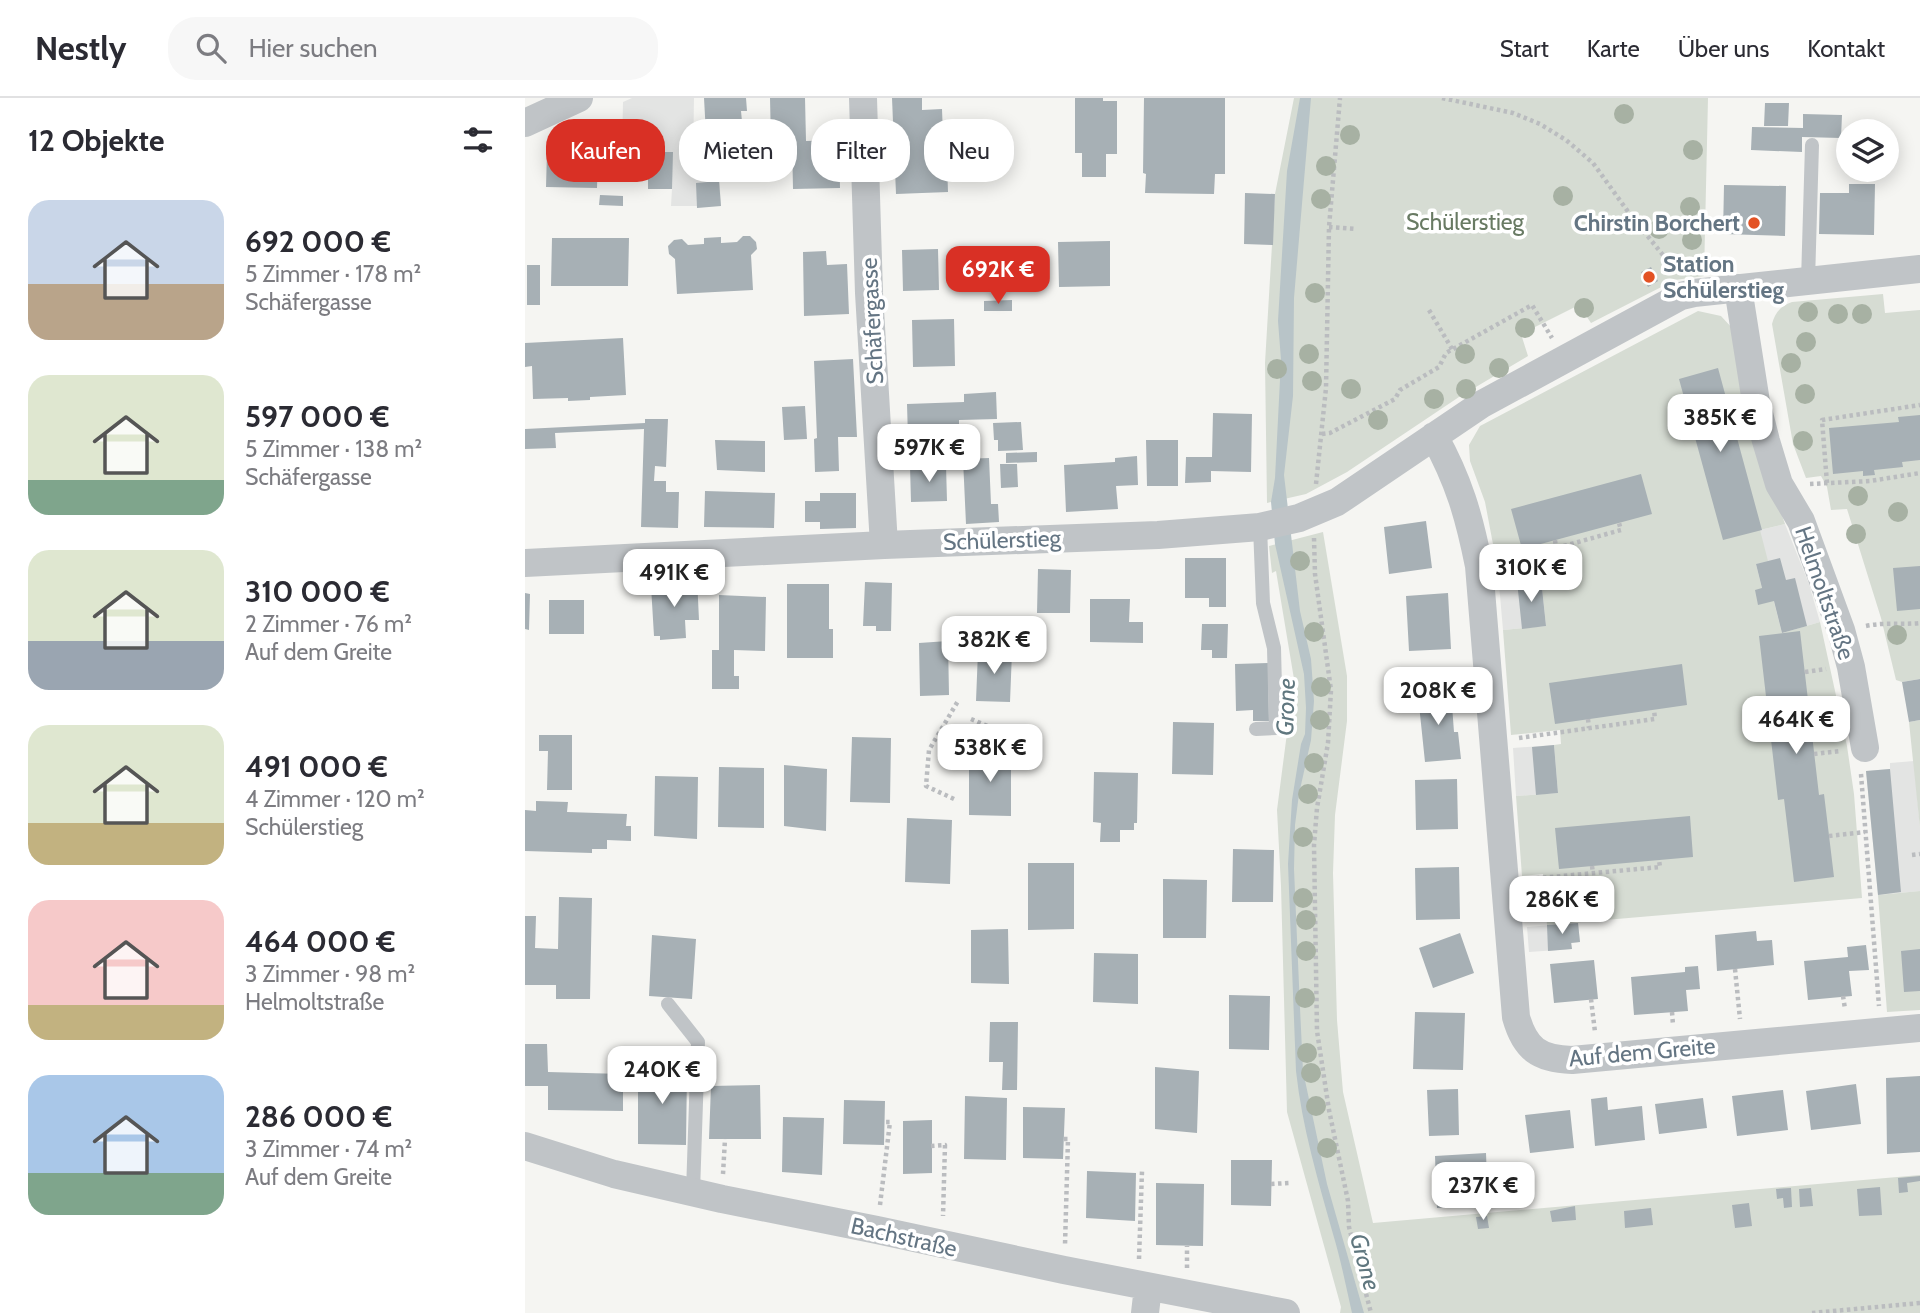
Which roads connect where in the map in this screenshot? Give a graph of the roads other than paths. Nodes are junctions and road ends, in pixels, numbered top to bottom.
1 (579, 98) edge
2 (863, 98) edge
3 (525, 123) edge
4 (1812, 145) dead end
5 (1920, 269) edge
6 (1808, 281) junction
7 (1738, 288) junction
8 (1434, 436) junction
9 (1265, 526) junction
10 (884, 545) junction
11 (525, 563) edge
12 (1256, 729) dead end
13 (1865, 748) road end
14 (668, 1004) dead end
15 (1920, 1028) edge
16 (525, 1146) edge
17 (693, 1192) junction
18 (1144, 1295) edge
19 (1286, 1313) edge

1 - 3 street
2 - 10 street, Schäfergasse
4 - 6 lane
5 - 6 street, Schülerstieg
6 - 7 street, Schülerstieg
7 - 8 street, Schülerstieg
7 - 13 street, Helmoltstraße
8 - 9 street, Schülerstieg
8 - 15 street, Auf dem Greite
9 - 10 street, Schülerstieg
9 - 12 lane
10 - 11 street, Schülerstieg
14 - 17 lane
16 - 17 street, Bachstraße
17 - 18 street, Bachstraße
18 - 19 street, Bachstraße

